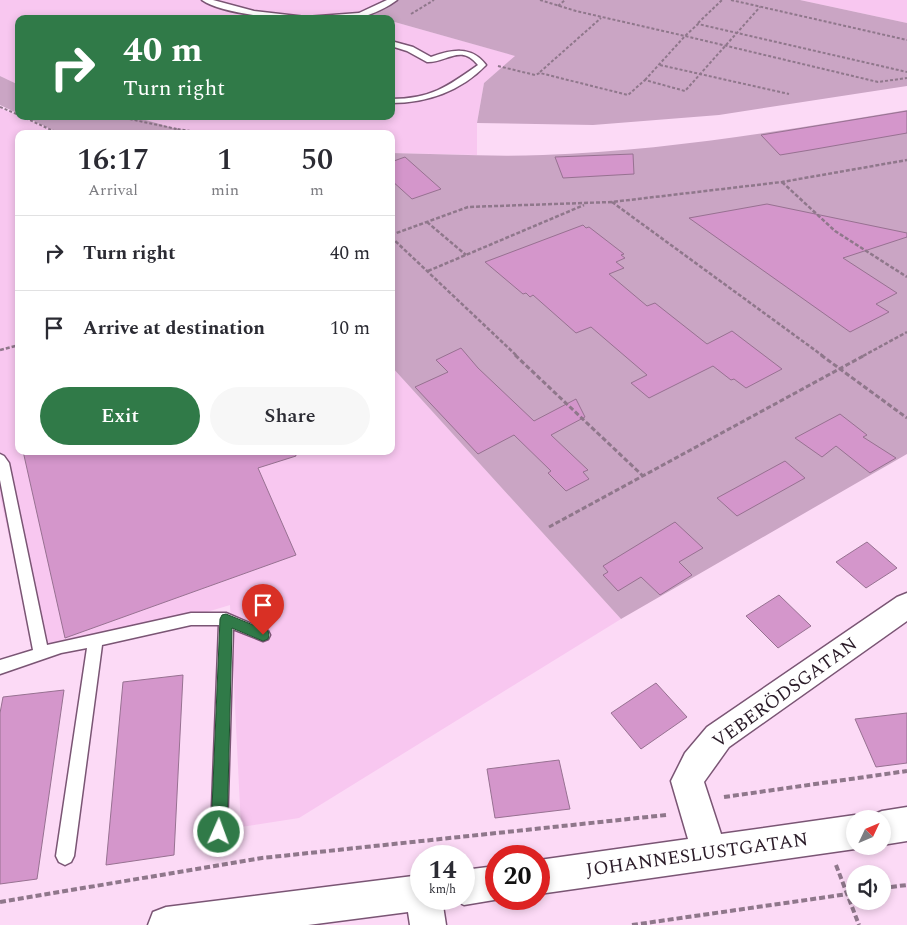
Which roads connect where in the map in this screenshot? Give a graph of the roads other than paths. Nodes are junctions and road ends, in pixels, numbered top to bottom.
1 (206, 0) edge
2 (394, 0) edge
3 (257, 15) edge
4 (360, 15) edge
5 (395, 44) edge
6 (395, 100) edge
7 (0, 458) edge
8 (907, 605) edge
9 (226, 619) junction
10 (263, 635) dead end
11 (95, 641) junction
12 (41, 652) junction
13 (0, 667) edge
14 (907, 824) edge
15 (891, 827) edge
16 (219, 832) dead end
17 (840, 834) edge
18 (710, 854) junction
19 (65, 856) dead end
20 (550, 876) edge
21 (410, 894) edge
22 (426, 910) edge
23 (166, 925) edge
24 (428, 925) edge

1 - 3 lane
2 - 4 lane
5 - 6 lane
7 - 12 lane
8 - 18 street, VEBERÖDSGATAN
9 - 10 lane
9 - 11 lane
9 - 16 lane
11 - 12 lane
11 - 19 lane
12 - 13 lane
14 - 15 street
17 - 18 street, JOHANNESLUSTGATAN
18 - 20 street, JOHANNESLUSTGATAN
21 - 23 street
22 - 24 street

